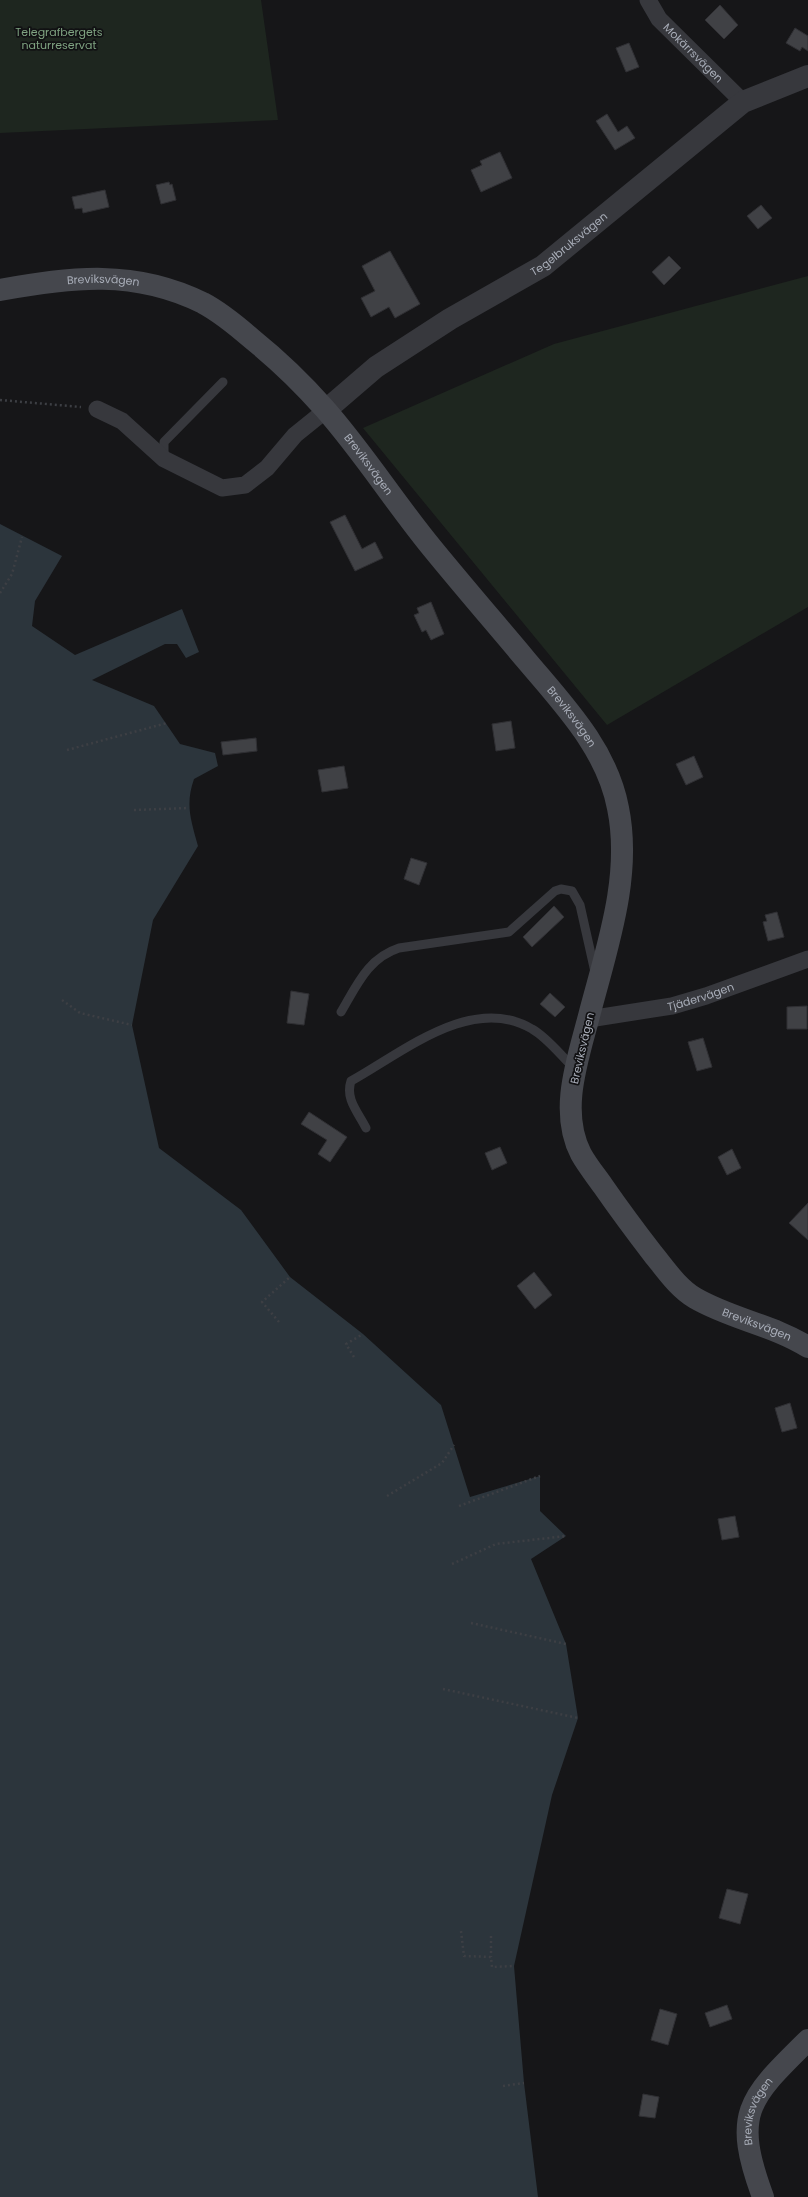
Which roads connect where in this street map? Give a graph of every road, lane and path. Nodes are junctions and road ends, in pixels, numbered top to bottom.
1 (648, 0) edge
2 (808, 76) edge
3 (743, 102) junction
4 (0, 290) edge
5 (223, 382) dead end
6 (0, 400) edge
7 (97, 409) joint
8 (326, 410) junction
9 (164, 459) junction
10 (22, 537) dead end
11 (0, 593) edge
12 (167, 723) dead end
13 (67, 750) dead end
14 (188, 808) dead end
15 (134, 810) dead end
16 (808, 959) edge
17 (597, 985) junction
18 (62, 1000) dead end
19 (341, 1012) dead end
20 (589, 1019) junction
21 (132, 1025) dead end
22 (576, 1070) junction
23 (366, 1128) dead end
24 (290, 1277) dead end
25 (279, 1322) dead end
26 (363, 1334) dead end
27 (808, 1347) edge
28 (354, 1357) dead end
29 (454, 1446) dead end
30 (540, 1476) dead end
31 (387, 1496) dead end
32 (460, 1506) dead end
33 (566, 1536) dead end
34 (452, 1564) dead end
35 (471, 1623) dead end
36 (566, 1644) dead end
37 (443, 1689) dead end
38 (578, 1718) dead end
39 (461, 1931) dead end
40 (491, 1936) dead end
41 (491, 1956) junction
42 (514, 1966) dead end
43 (808, 2040) edge
44 (524, 2083) dead end
45 (503, 2086) dead end
46 (763, 2197) edge

1 - 3 street, Mokärrsvägen
2 - 3 street, Tegelbruksvägen
3 - 8 street, Tegelbruksvägen
4 - 8 main road, Breviksvägen
5 - 9 lane
6 - 7 path
7 - 9 street
8 - 9 street
8 - 17 main road, Breviksvägen
10 - 11 path
12 - 13 path
14 - 15 path
16 - 20 street, Tjädervägen
17 - 19 lane
17 - 20 main road, Breviksvägen
18 - 21 path
20 - 22 main road, Breviksvägen
22 - 23 lane
22 - 27 main road, Breviksvägen
24 - 25 path
26 - 28 path
29 - 31 path
30 - 32 path
33 - 34 path
35 - 36 path
37 - 38 path
39 - 41 path
40 - 41 path
41 - 42 path
43 - 46 main road, Breviksvägen
44 - 45 path

